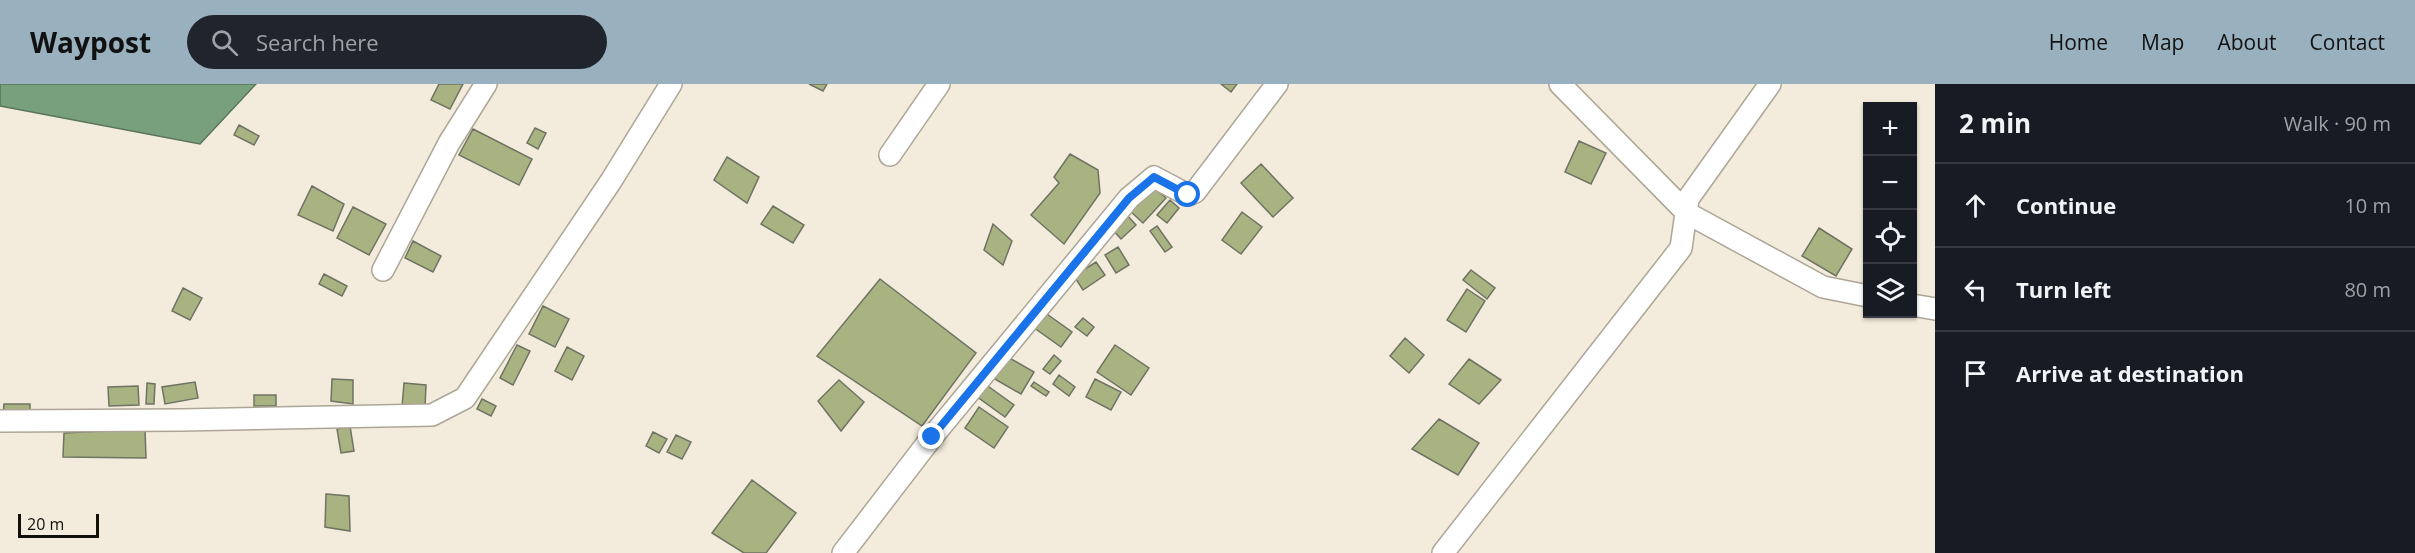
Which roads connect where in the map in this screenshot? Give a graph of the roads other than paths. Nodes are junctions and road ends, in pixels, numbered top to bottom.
1 (486, 84) edge
2 (671, 84) edge
3 (939, 84) edge
4 (1277, 84) edge
5 (1560, 84) edge
6 (1770, 84) edge
7 (890, 154) dead end
8 (1686, 213) junction
9 (383, 270) dead end
10 (1863, 295) edge
11 (1917, 306) edge
12 (1935, 309) edge
13 (0, 421) edge
14 (843, 553) edge
15 (1443, 553) edge

1 - 9 street
2 - 13 street
3 - 7 street
4 - 14 street
5 - 8 street
6 - 8 street
8 - 10 street
8 - 15 street
11 - 12 street

